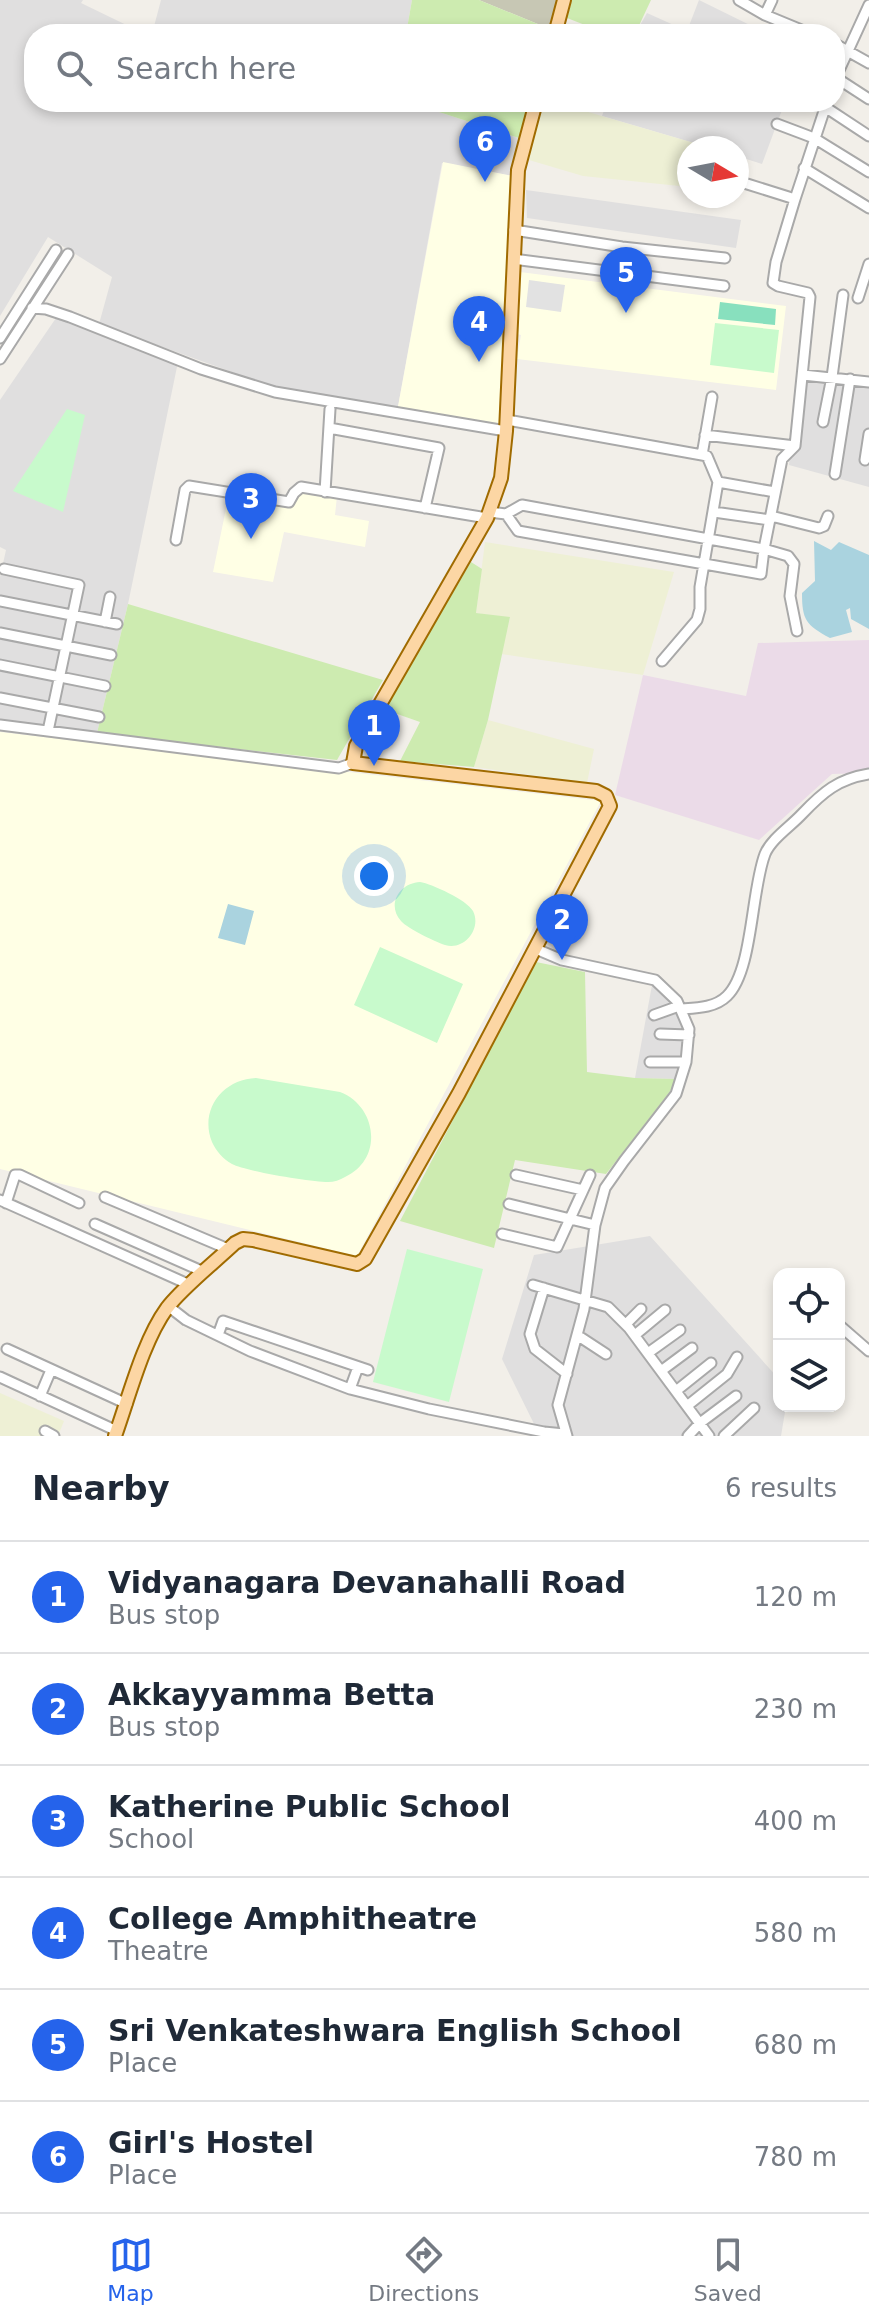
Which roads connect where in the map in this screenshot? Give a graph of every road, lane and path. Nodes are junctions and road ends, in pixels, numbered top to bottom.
1 (564, 0) edge
2 (739, 0) edge
3 (772, 0) edge
4 (869, 5) edge
5 (765, 15) junction
6 (865, 23) edge
7 (558, 24) edge
8 (787, 24) edge
9 (845, 49) edge
10 (848, 50) junction
11 (845, 56) edge
12 (869, 63) edge
13 (845, 84) edge
14 (869, 99) edge
15 (533, 112) edge
16 (823, 112) edge
17 (836, 112) edge
18 (777, 124) dead end
19 (869, 136) edge
20 (814, 138) junction
21 (804, 168) junction
22 (869, 172) edge
23 (749, 185) edge
24 (795, 199) junction
25 (869, 208) edge
26 (514, 230) junction
27 (56, 250) dead end
28 (68, 254) dead end
29 (725, 258) dead end
30 (513, 259) junction
31 (869, 264) edge
32 (724, 286) dead end
33 (843, 295) dead end
34 (858, 298) dead end
35 (32, 308) junction
36 (0, 338) edge
37 (0, 359) edge
38 (803, 375) junction
39 (832, 377) junction
40 (850, 379) junction
41 (869, 382) edge
42 (712, 397) dead end
43 (330, 409) dead end
44 (823, 422) dead end
45 (507, 425) junction
46 (329, 428) junction
47 (869, 434) edge
48 (705, 435) junction
49 (795, 446) junction
50 (702, 455) junction
51 (865, 460) dead end
52 (835, 474) dead end
53 (718, 482) junction
54 (325, 492) junction
55 (775, 492) junction
56 (425, 508) junction
57 (714, 512) junction
58 (506, 514) junction
59 (488, 515) junction
60 (828, 516) dead end
61 (770, 518) junction
62 (709, 538) junction
63 (176, 540) dead end
64 (764, 549) junction
65 (704, 564) junction
66 (4, 569) dead end
67 (110, 597) dead end
68 (0, 601) edge
69 (72, 615) junction
70 (105, 622) junction
71 (117, 624) dead end
72 (797, 631) dead end
73 (0, 633) edge
74 (66, 646) junction
75 (111, 655) dead end
76 (662, 661) dead end
77 (0, 665) edge
78 (59, 677) junction
79 (105, 686) dead end
80 (0, 698) edge
81 (53, 708) junction
82 (99, 717) dead end
83 (0, 725) edge
84 (48, 731) junction
85 (353, 763) junction
86 (869, 774) edge
87 (536, 949) junction
88 (680, 1008) junction
89 (654, 1015) dead end
90 (660, 1034) dead end
91 (689, 1035) junction
92 (650, 1062) dead end
93 (686, 1062) junction
94 (516, 1175) dead end
95 (590, 1175) dead end
96 (583, 1190) junction
97 (105, 1197) dead end
98 (3, 1201) edge
99 (79, 1203) dead end
100 (509, 1204) dead end
101 (571, 1219) junction
102 (95, 1224) dead end
103 (595, 1225) junction
104 (502, 1234) dead end
105 (228, 1249) junction
106 (204, 1272) junction
107 (190, 1285) junction
108 (533, 1285) dead end
109 (544, 1288) junction
110 (585, 1299) junction
111 (168, 1306) junction
112 (641, 1309) dead end
113 (665, 1310) dead end
114 (626, 1324) junction
115 (680, 1330) dead end
116 (845, 1330) edge
117 (218, 1335) junction
118 (577, 1335) junction
119 (635, 1335) junction
120 (692, 1348) dead end
121 (7, 1349) dead end
122 (869, 1351) edge
123 (648, 1353) junction
124 (606, 1354) dead end
125 (737, 1357) dead end
126 (711, 1363) dead end
127 (51, 1370) junction
128 (661, 1371) junction
129 (567, 1374) junction
130 (0, 1377) edge
131 (350, 1389) junction
132 (676, 1391) junction
133 (40, 1396) junction
134 (736, 1396) dead end
135 (127, 1404) junction
136 (687, 1406) junction
137 (754, 1408) dead end
138 (561, 1416) junction
139 (700, 1423) junction
140 (550, 1432) junction
141 (116, 1434) edge
142 (566, 1435) edge
143 (688, 1436) edge
144 (709, 1436) edge
145 (724, 1436) edge

1 - 7 main road
2 - 5 street
3 - 5 street
4 - 6 street
5 - 8 street
6 - 10 street
9 - 10 street
10 - 11 street
10 - 12 street
13 - 14 street
15 - 26 main road
16 - 20 street
17 - 19 street
18 - 20 street
20 - 21 street
20 - 22 street
21 - 24 street
21 - 25 street
23 - 24 street
24 - 38 street
26 - 29 street
26 - 30 main road
27 - 36 street
28 - 35 street
30 - 32 street
30 - 45 main road
31 - 34 street
33 - 39 street
35 - 37 street
35 - 45 street
38 - 39 street
38 - 49 street
39 - 40 street
39 - 44 street
40 - 41 street
40 - 52 street
42 - 48 street
43 - 46 street
45 - 50 street
45 - 59 main road
46 - 54 street
46 - 56 street
47 - 51 street
48 - 49 street
48 - 50 street
49 - 55 street
50 - 53 street
53 - 55 street
53 - 57 street
54 - 56 street
54 - 63 street
55 - 61 street
56 - 59 street
57 - 61 street
57 - 62 street
58 - 59 street
58 - 62 street
58 - 65 street
59 - 85 main road
60 - 61 street
61 - 64 street
62 - 64 street
62 - 65 street
64 - 65 street
64 - 72 street
65 - 76 street
66 - 69 street
67 - 70 street
68 - 69 street
69 - 70 street
69 - 74 street
70 - 71 street
73 - 74 street
74 - 75 street
74 - 78 street
77 - 78 street
78 - 79 street
78 - 81 street
80 - 81 street
81 - 82 street
81 - 84 street
83 - 84 street
84 - 85 street
85 - 87 main road
86 - 88 street
87 - 88 street
87 - 105 main road
88 - 89 street
88 - 91 street
90 - 91 street
91 - 93 street
92 - 93 street
93 - 103 street
94 - 96 street
95 - 96 street
96 - 101 street
97 - 105 street
98 - 99 street
98 - 107 street
100 - 101 street
101 - 103 street
101 - 104 street
102 - 106 street
103 - 110 street
105 - 106 main road
106 - 107 main road
107 - 111 main road
108 - 109 street
109 - 110 street
109 - 129 street
110 - 114 street
110 - 118 street
111 - 117 street
111 - 135 main road
112 - 114 street
113 - 119 street
114 - 119 street
115 - 123 street
116 - 122 street
117 - 131 street
117 - 131 street
118 - 124 street
118 - 129 street
119 - 123 street
120 - 128 street
121 - 127 street
123 - 128 street
125 - 136 street
126 - 132 street
127 - 133 street
127 - 135 street
128 - 132 street
129 - 138 street
130 - 133 street
131 - 140 street
132 - 136 street
133 - 141 street
134 - 139 street
135 - 141 main road
136 - 139 street
137 - 145 street
138 - 140 street
138 - 142 street
139 - 143 street
139 - 144 street
140 - 142 street

